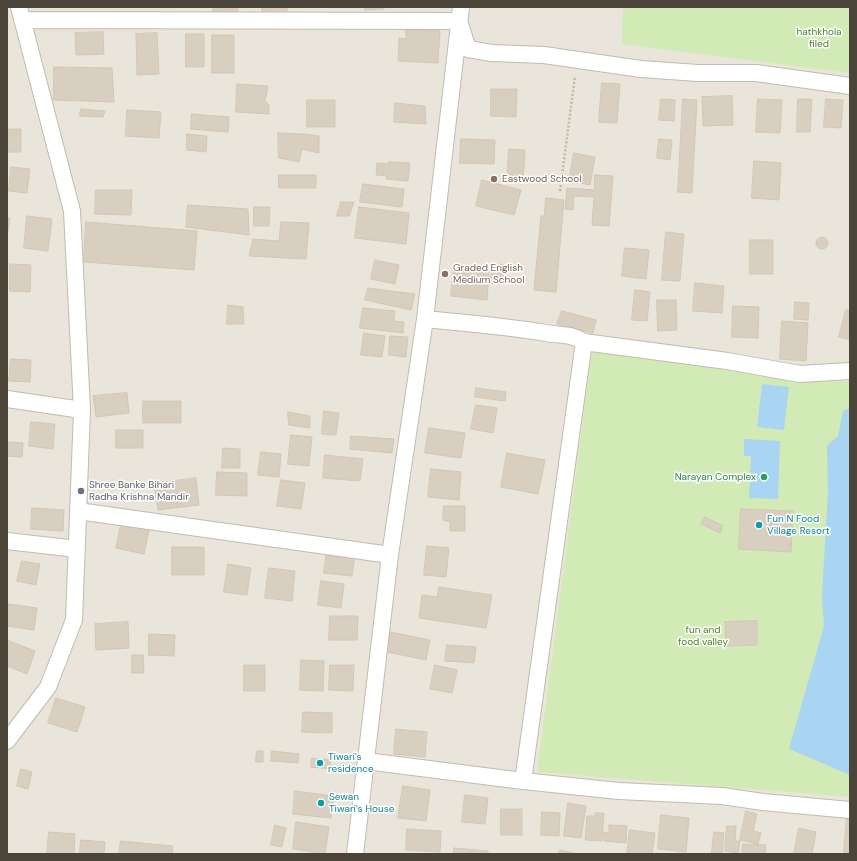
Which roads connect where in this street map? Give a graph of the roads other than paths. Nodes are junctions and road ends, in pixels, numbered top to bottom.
1 (20, 14) edge
2 (460, 14) edge
3 (850, 86) edge
4 (425, 319) junction
5 (584, 342) junction
6 (850, 371) edge
7 (7, 399) edge
8 (82, 410) junction
9 (78, 511) junction
10 (7, 541) edge
11 (77, 550) junction
12 (390, 555) junction
13 (7, 741) edge
14 (366, 761) junction
15 (523, 781) junction
16 (850, 810) edge
17 (355, 854) edge

1 - 2 street
1 - 8 street
2 - 3 street
2 - 4 street
4 - 5 street
4 - 12 street
5 - 6 street
5 - 15 street
7 - 8 street
8 - 9 street
9 - 11 street
9 - 12 street
10 - 11 street
11 - 13 street
12 - 14 street
14 - 15 street
14 - 17 street
15 - 16 street

